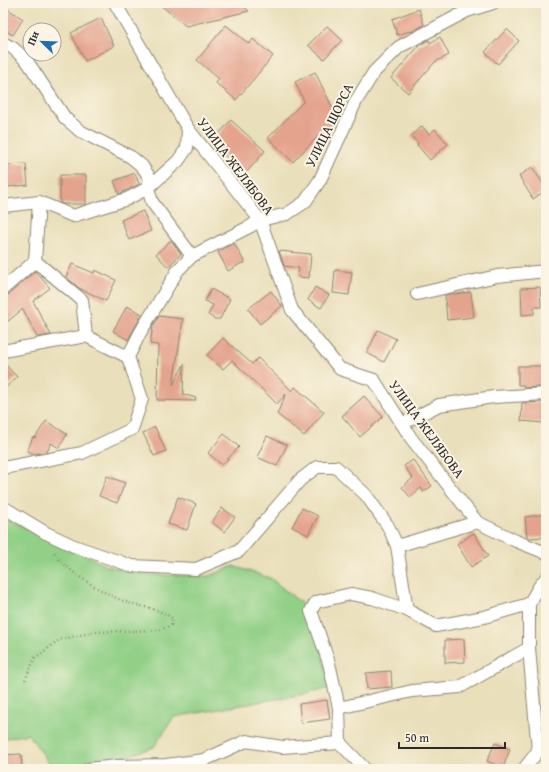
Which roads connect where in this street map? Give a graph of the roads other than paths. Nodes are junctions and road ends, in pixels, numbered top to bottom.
1 (115, 3) edge
2 (493, 3) edge
3 (3, 43) edge
4 (188, 129) junction
5 (148, 188) junction
6 (39, 202) junction
7 (3, 206) edge
8 (260, 220) junction
9 (192, 256) junction
10 (35, 261) junction
11 (546, 271) edge
12 (3, 289) edge
13 (418, 294) dead end
14 (86, 336) junction
15 (3, 352) edge
16 (128, 357) junction
17 (546, 394) edge
18 (402, 424) junction
19 (3, 468) edge
20 (3, 507) edge
21 (477, 522) junction
22 (397, 546) junction
23 (546, 553) edge
24 (546, 578) edge
25 (529, 604) junction
26 (408, 610) junction
27 (529, 648) junction
28 (339, 708) junction
29 (340, 743) junction
30 (542, 748) edge
31 (88, 769) edge
32 (365, 769) edge
33 (524, 769) edge

1 - 4 street, УЛИЦА ЖЕЛЯБОВА
2 - 8 street, УЛИЦА ЩОРСА
3 - 5 street
4 - 5 street
4 - 8 street, УЛИЦА ЖЕЛЯБОВА
5 - 6 street
5 - 9 street
6 - 7 street
6 - 10 street
8 - 9 street, УЛИЦА ЩОРСА
8 - 18 street, УЛИЦА ЖЕЛЯБОВА
9 - 16 street, УЛИЦА ЩОРСА
10 - 12 street
10 - 14 street
11 - 13 street
14 - 15 street
14 - 16 street
16 - 19 street
17 - 18 street
18 - 21 street, УЛИЦА ЖЕЛЯБОВА
20 - 22 street
21 - 22 street
21 - 23 street, УЛИЦА ЖЕЛЯБОВА
22 - 26 street
24 - 25 street
25 - 26 street
25 - 27 street
26 - 28 street
27 - 28 street
27 - 30 street
28 - 29 street
29 - 31 street
29 - 32 street
30 - 33 street

